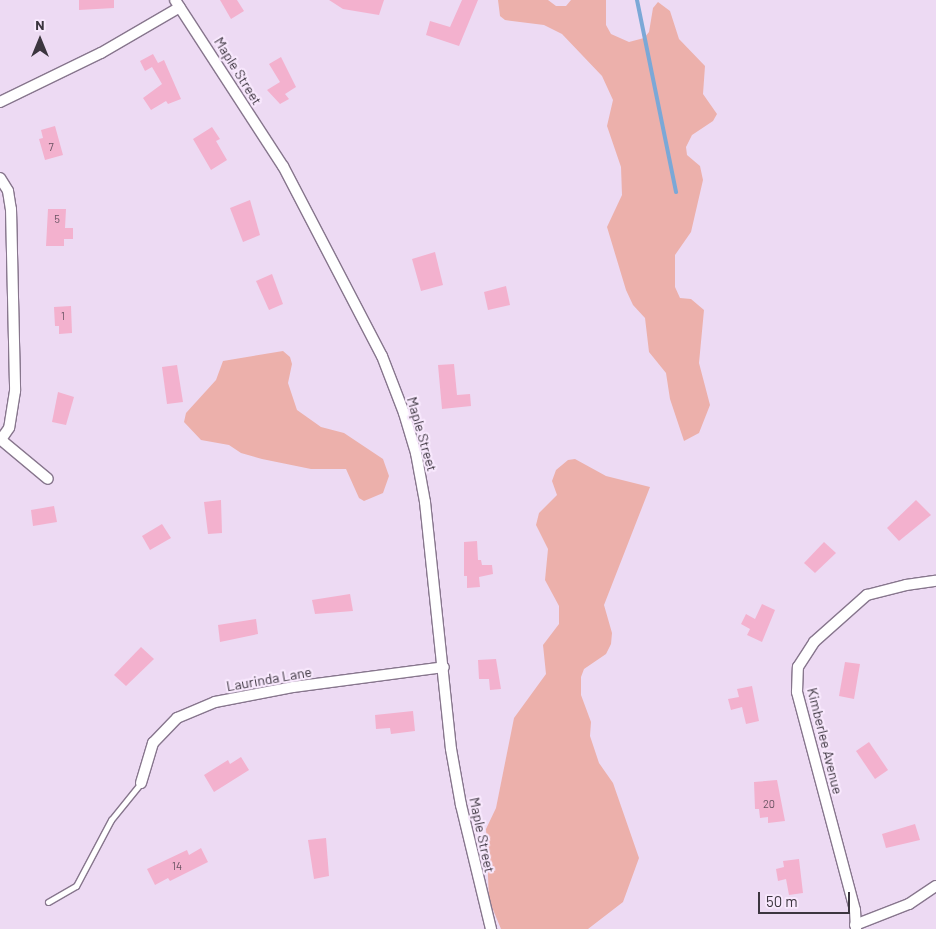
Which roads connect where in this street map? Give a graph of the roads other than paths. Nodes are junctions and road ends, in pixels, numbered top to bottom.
1 (177, 4) edge
2 (0, 102) edge
3 (0, 178) edge
4 (1, 439) edge
5 (48, 479) dead end
6 (936, 581) edge
7 (444, 667) junction
8 (141, 783) joint
9 (936, 886) edge
10 (48, 902) dead end
11 (855, 927) edge
12 (491, 929) edge

1 - 2 street
1 - 7 street, Maple Street
3 - 4 street
4 - 5 street
6 - 11 street, Kimberlee Avenue
7 - 8 street, Laurinda Lane
7 - 12 street, Maple Street
8 - 10 lane
9 - 11 street

